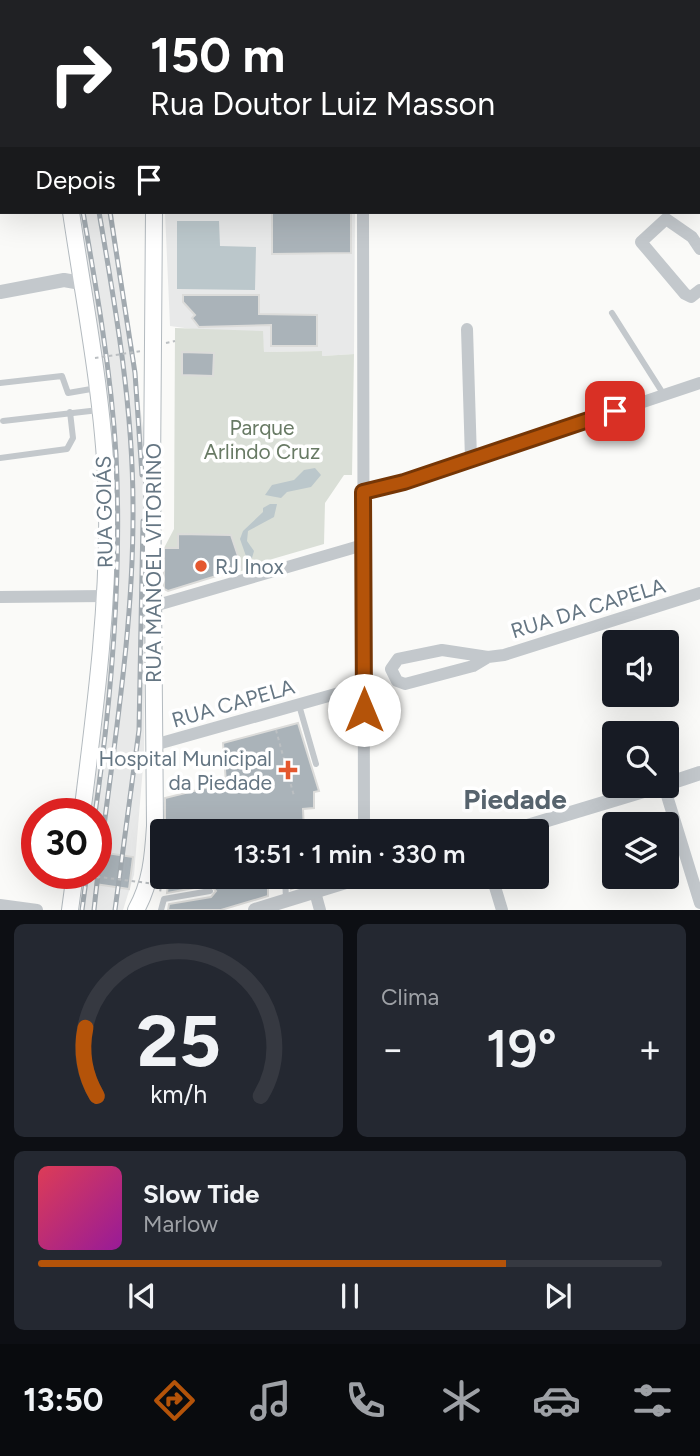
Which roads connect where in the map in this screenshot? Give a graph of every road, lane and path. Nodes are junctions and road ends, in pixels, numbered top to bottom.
1 (71, 214) edge
2 (154, 214) edge
3 (363, 214) edge
4 (696, 233) edge
5 (700, 249) edge
6 (79, 266) junction
7 (64, 280) junction
8 (81, 284) junction
9 (700, 290) edge
10 (0, 292) edge
11 (612, 313) dead end
12 (467, 329) dead end
13 (142, 351) dead end
14 (95, 358) dead end
15 (0, 383) edge
16 (700, 383) edge
17 (96, 388) junction
18 (664, 395) junction
19 (99, 410) junction
20 (70, 412) junction
21 (4, 421) dead end
22 (0, 458) edge
23 (471, 459) junction
24 (363, 492) junction
25 (363, 545) junction
26 (700, 593) edge
27 (106, 596) junction
28 (0, 597) edge
29 (154, 606) junction
30 (488, 657) junction
31 (364, 686) junction
32 (298, 704) junction
33 (276, 730) dead end
34 (154, 745) junction
35 (316, 764) dead end
36 (700, 773) edge
37 (679, 780) edge
38 (294, 796) dead end
39 (84, 798) edge
40 (620, 798) edge
41 (667, 798) edge
42 (364, 819) edge
43 (549, 820) edge
44 (112, 878) edge
45 (150, 883) edge
46 (75, 889) edge
47 (286, 889) edge
48 (324, 889) edge
49 (496, 889) edge
50 (210, 891) dead end
51 (315, 892) junction
52 (286, 901) junction
53 (700, 904) edge
54 (0, 905) edge
55 (37, 910) edge
56 (70, 910) edge
57 (136, 910) edge
58 (161, 910) edge
59 (255, 910) edge
60 (320, 910) edge
61 (502, 910) edge

1 - 6 main road, RUA GOIÁS
2 - 29 main road, RUA MANOEL VITORINO
3 - 24 street
4 - 5 street
4 - 9 street
6 - 7 street
6 - 8 main road, RUA GOIÁS
7 - 8 street
7 - 10 street
8 - 17 main road, RUA GOIÁS
11 - 18 lane
12 - 23 street
13 - 14 path, bridge
15 - 17 lane
16 - 18 street
17 - 19 main road, RUA GOIÁS
18 - 23 street
19 - 20 lane
19 - 27 main road, RUA GOIÁS
20 - 21 lane
20 - 22 lane
23 - 24 street
24 - 25 street
25 - 29 street
25 - 31 street
26 - 30 street, RUA DA CAPELA
27 - 28 street
27 - 39 main road, RUA GOIÁS
29 - 34 main road, RUA MANOEL VITORINO
30 - 30 street, RUA DA CAPELA
31 - 32 street, RUA CAPELA
31 - 42 street
32 - 34 street, RUA CAPELA
32 - 35 lane
33 - 38 path
34 - 57 main road, RUA MANOEL VITORINO
36 - 37 street
40 - 43 street
41 - 53 street
44 - 45 path, bridge
46 - 56 main road
47 - 52 lane
48 - 51 street
49 - 61 street
50 - 58 lane
51 - 52 street
51 - 60 street
52 - 59 street
54 - 55 street

